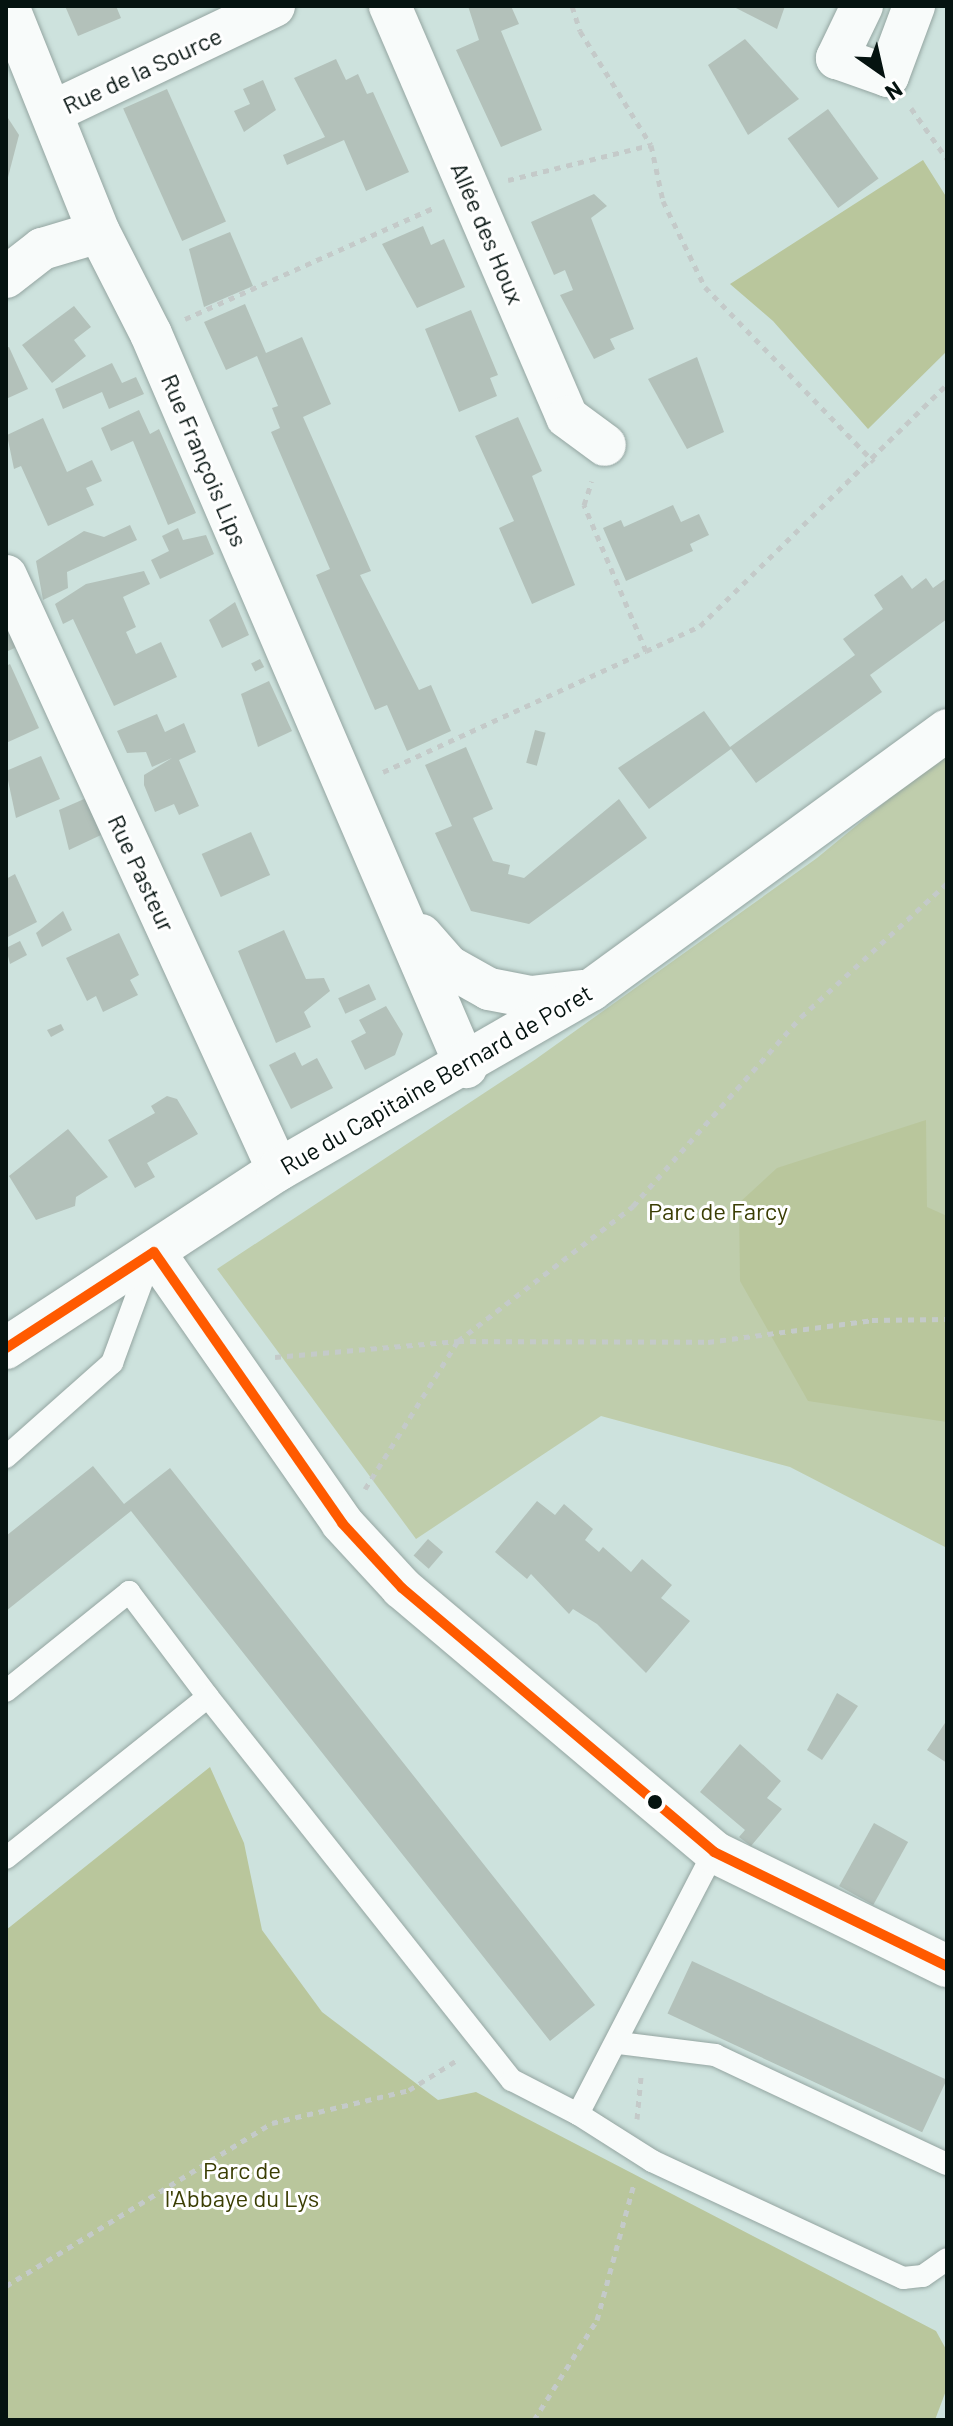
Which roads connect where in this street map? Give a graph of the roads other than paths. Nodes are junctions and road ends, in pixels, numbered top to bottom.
1 (8, 6) edge
2 (274, 6) edge
3 (390, 6) edge
4 (862, 6) edge
5 (914, 6) edge
6 (52, 112) junction
7 (99, 232) junction
8 (6, 277) edge
9 (605, 445) road end
10 (6, 576) edge
11 (947, 730) edge
12 (403, 913) junction
13 (591, 990) junction
14 (466, 1067) junction
15 (278, 1170) junction
16 (154, 1252) junction
17 (6, 1348) edge
18 (6, 1457) edge
19 (6, 1691) edge
20 (208, 1697) junction
21 (714, 1852) junction
22 (6, 1858) edge
23 (947, 1966) edge
24 (619, 2043) junction
25 (578, 2114) junction
26 (947, 2164) edge
27 (947, 2259) edge

1 - 6 street, Rue François Lips
2 - 6 street, Rue de la Source
3 - 9 street, Allée des Houx
4 - 5 street
6 - 7 street, Rue François Lips
7 - 8 street
7 - 12 street, Rue François Lips
10 - 15 street, Rue Pasteur
11 - 13 street, Rue du Capitaine Bernard de Poret
12 - 13 street, Rue François Lips
12 - 14 street, Rue François Lips
13 - 14 street, Rue du Capitaine Bernard de Poret
14 - 15 street, Rue du Capitaine Bernard de Poret
15 - 16 street, Rue du Capitaine Bernard de Poret
16 - 17 street, Rue du Capitaine Bernard de Poret
16 - 18 lane
16 - 21 street
19 - 20 lane
20 - 22 lane
20 - 25 lane
21 - 23 street
21 - 24 lane
24 - 25 lane
24 - 26 lane
25 - 27 lane

